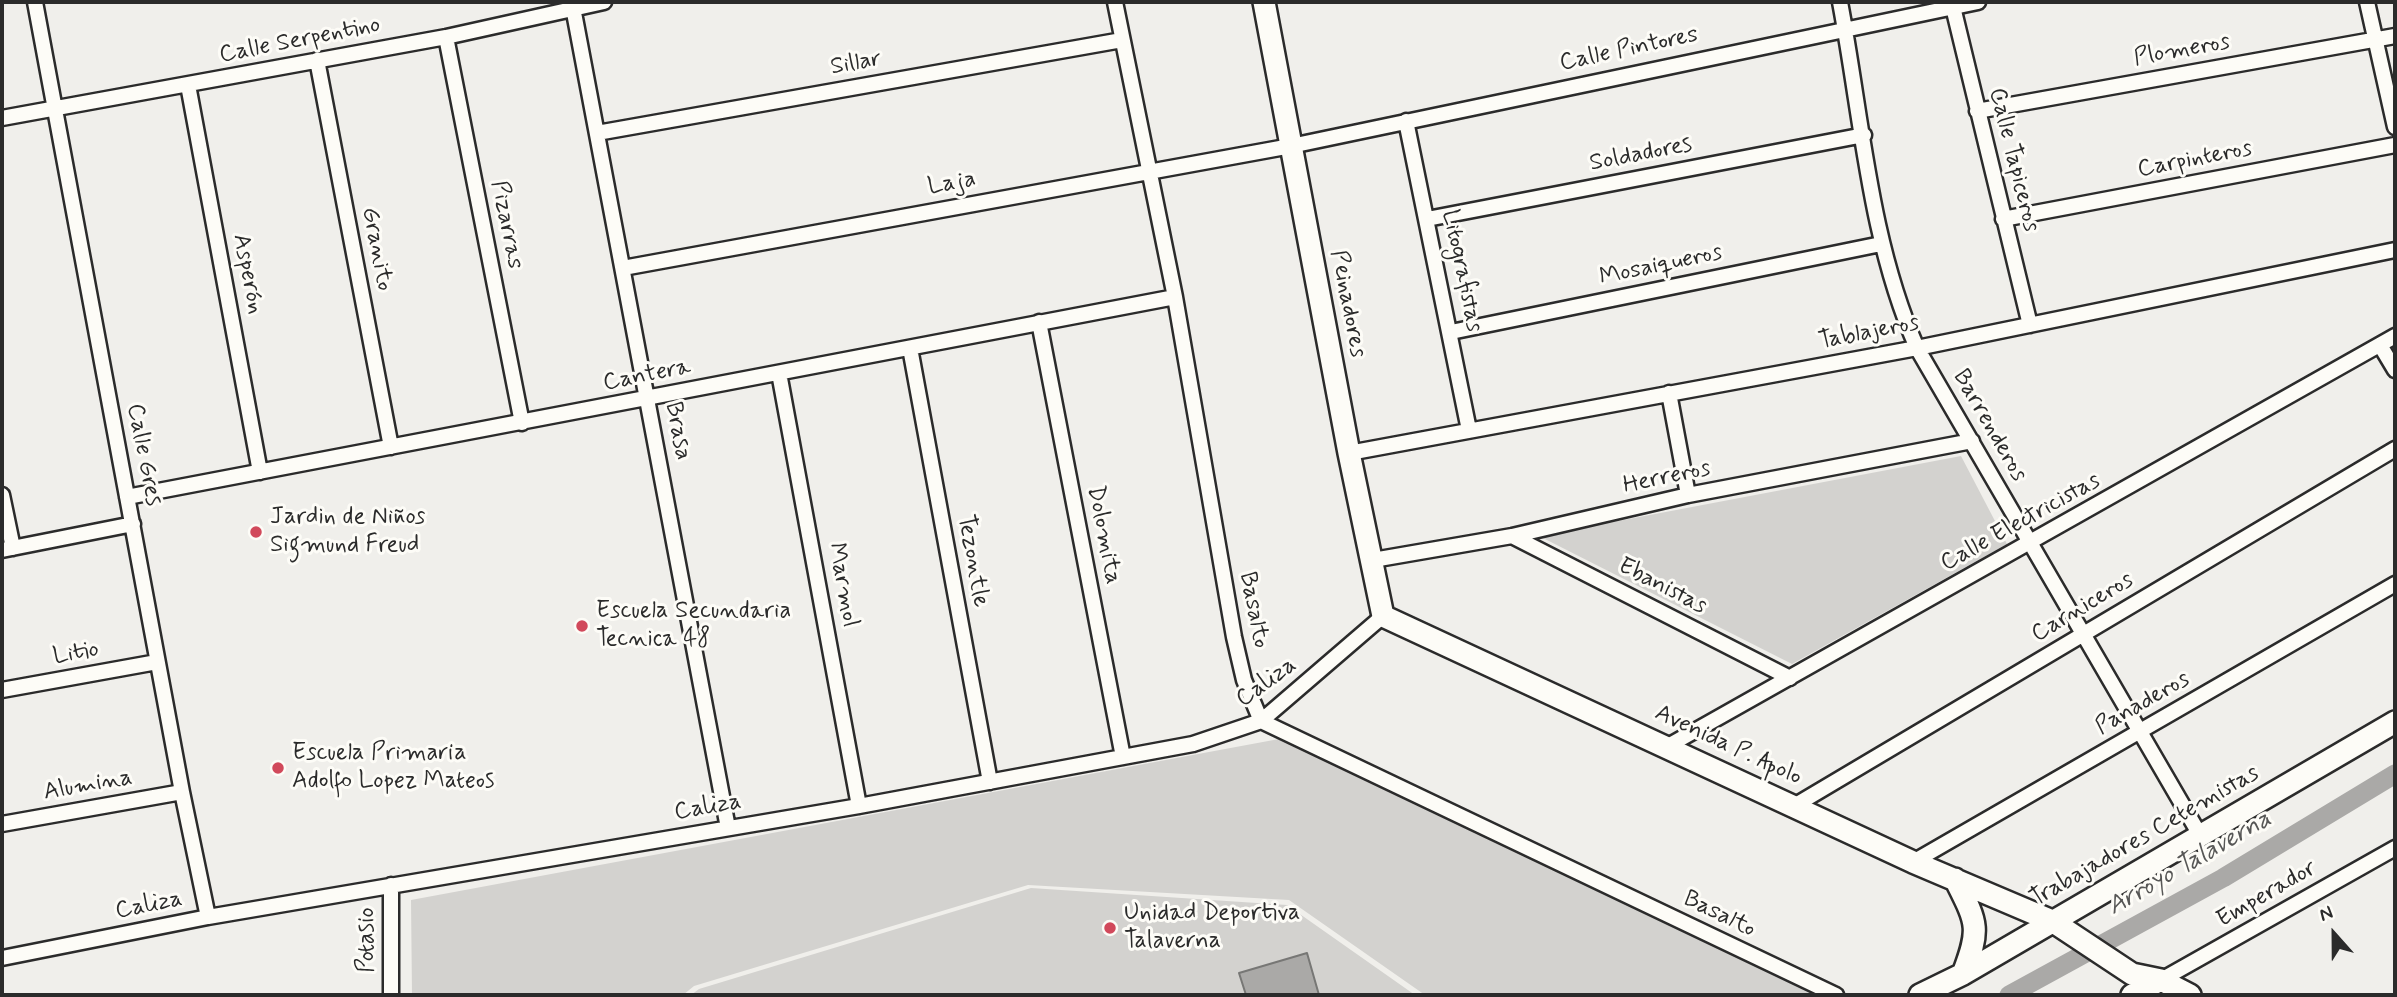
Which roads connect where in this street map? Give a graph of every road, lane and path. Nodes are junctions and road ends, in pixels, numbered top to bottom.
1 (35, 2) edge
2 (604, 2) edge
3 (1115, 2) edge
4 (1264, 2) edge
5 (1840, 2) edge
6 (1978, 2) edge
7 (2367, 2) edge
8 (573, 5) edge
9 (1953, 7) junction
10 (1845, 28) junction
11 (2395, 36) edge
12 (446, 37) junction
13 (1122, 40) junction
14 (2374, 41) junction
15 (317, 60) junction
16 (188, 85) junction
17 (55, 109) junction
18 (1977, 111) junction
19 (2, 118) edge
20 (1406, 121) junction
21 (2395, 127) edge
22 (597, 133) junction
23 (1864, 135) junction
24 (2395, 145) edge
25 (1291, 146) junction
26 (1147, 172) junction
27 (1427, 219) junction
28 (2003, 219) junction
29 (1881, 244) junction
30 (2395, 250) edge
31 (623, 268) junction
32 (1175, 297) junction
33 (1039, 322) junction
34 (2030, 325) junction
35 (1451, 332) junction
36 (2395, 336) edge
37 (2380, 345) junction
38 (910, 348) junction
39 (1917, 348) junction
40 (2395, 370) edge
41 (779, 373) junction
42 (1669, 393) junction
43 (648, 399) junction
44 (522, 423) junction
45 (1469, 430) junction
46 (1972, 441) junction
47 (391, 447) junction
48 (2395, 449) edge
49 (1349, 453) junction
50 (260, 472) junction
51 (2, 495) edge
52 (1688, 495) junction
53 (127, 497) junction
54 (133, 524) junction
55 (1512, 536) junction
56 (2032, 544) junction
57 (7, 549) edge
58 (1373, 561) junction
59 (2395, 584) edge
60 (1383, 616) junction
61 (2083, 634) junction
62 (158, 662) junction
63 (1790, 678) junction
64 (2, 690) edge
65 (1261, 721) junction
66 (2395, 722) edge
67 (2141, 732) junction
68 (1668, 746) junction
69 (1123, 757) junction
70 (990, 782) junction
71 (182, 792) junction
72 (859, 806) junction
73 (1794, 806) junction
74 (2, 824) edge
75 (727, 828) junction
76 (2200, 835) junction
77 (2395, 848) edge
78 (1913, 862) junction
79 (1955, 879) junction
80 (391, 885) junction
81 (208, 917) junction
82 (2052, 921) junction
83 (2, 958) edge
84 (1963, 974) junction
85 (2161, 980) junction
86 (2130, 985) edge
87 (391, 995) edge
88 (1836, 995) edge
89 (1920, 995) edge
90 (2190, 995) edge

1 - 17 street, Calle Gres
2 - 8 street, Calle Serpentino
3 - 13 street, Basalto
4 - 25 street, Peinadores
5 - 10 street, Barrenderos
6 - 9 street, Calle Pintores
7 - 14 street
8 - 12 street, Calle Serpentino
8 - 22 street, Brasa
9 - 10 street, Calle Pintores
9 - 18 street, Calle Tapiceros
10 - 20 street, Calle Pintores
10 - 23 street, Barrenderos
11 - 14 street, Plomeros
12 - 15 street, Calle Serpentino
12 - 44 street, Pizarras
13 - 22 street, Sillar
13 - 26 street, Basalto
14 - 18 street, Plomeros
14 - 21 street
15 - 16 street, Calle Serpentino
15 - 47 street, Granito
16 - 17 street, Calle Serpentino
16 - 50 street, Asperón
17 - 19 street, Calle Serpentino
17 - 53 street, Calle Gres
18 - 28 street, Calle Tapiceros
20 - 25 street, Calle Pintores
20 - 27 street, Litografistas
22 - 31 street, Brasa
23 - 27 street, Soldadores
23 - 29 street, Barrenderos
24 - 28 street, Carpinteros
25 - 26 street, Laja
25 - 49 street, Peinadores
26 - 31 street, Laja
26 - 32 street, Basalto
27 - 35 street, Litografistas
28 - 34 street, Calle Tapiceros
29 - 35 street, Mosaiqueros
29 - 39 street, Barrenderos
30 - 34 street, Tablajeros
31 - 43 street, Brasa
32 - 33 street, Cantera
32 - 65 street, Basalto
33 - 38 street, Cantera
33 - 69 street, Dolomita
34 - 39 street, Tablajeros
35 - 45 street, Litografistas
36 - 37 street, Calle Electricistas
37 - 40 street
37 - 56 street, Calle Electricistas
38 - 41 street, Cantera
38 - 70 street, Tezontle
39 - 42 street, Tablajeros
39 - 46 street, Barrenderos
41 - 43 street, Cantera
41 - 72 street, Marmol
42 - 45 street, Tablajeros
42 - 52 street
43 - 44 street, Cantera
43 - 75 street, Brasa
44 - 47 street, Cantera
45 - 49 street, Tablajeros
46 - 52 street, Herreros
46 - 56 street, Barrenderos
47 - 50 street, Cantera
48 - 61 street, Carniceros
49 - 58 street, Peinadores
50 - 53 street, Cantera
51 - 57 street
52 - 55 street, Herreros
53 - 54 street, Calle Gres
54 - 57 street
54 - 62 street, Calle Gres
55 - 58 street, Herreros
55 - 63 street, Ebanistas
56 - 61 street, Barrenderos
56 - 63 street, Calle Electricistas
58 - 60 street, Peinadores
59 - 67 street, Panaderos
60 - 65 street, Caliza
60 - 68 street, Avenida P. Apolo
61 - 67 street, Barrenderos
61 - 73 street, Carniceros
62 - 64 street, Litio
62 - 71 street, Calle Gres
63 - 68 street, Calle Electricistas
65 - 69 street, Caliza
65 - 88 street, Basalto
66 - 76 street, Trabajadores Cetemistas
67 - 76 street, Barrenderos
67 - 78 street, Panaderos
68 - 73 street, Avenida P. Apolo
69 - 70 street, Caliza
70 - 72 street, Caliza
71 - 74 street, Alumina
71 - 81 street, Calle Gres
72 - 75 street, Caliza
73 - 78 street, Avenida P. Apolo
75 - 80 street, Caliza
76 - 82 street, Trabajadores Cetemistas
77 - 85 street, Emperador
78 - 79 street, Avenida P. Apolo
79 - 82 street, Avenida P. Apolo
79 - 84 street
80 - 81 street, Caliza
80 - 87 street, Potasio
81 - 83 street, Caliza
82 - 84 street, Trabajadores Cetemistas
82 - 86 street, Avenida P. Apolo
84 - 89 street, Trabajadores Cetemistas
85 - 86 street
85 - 90 street

